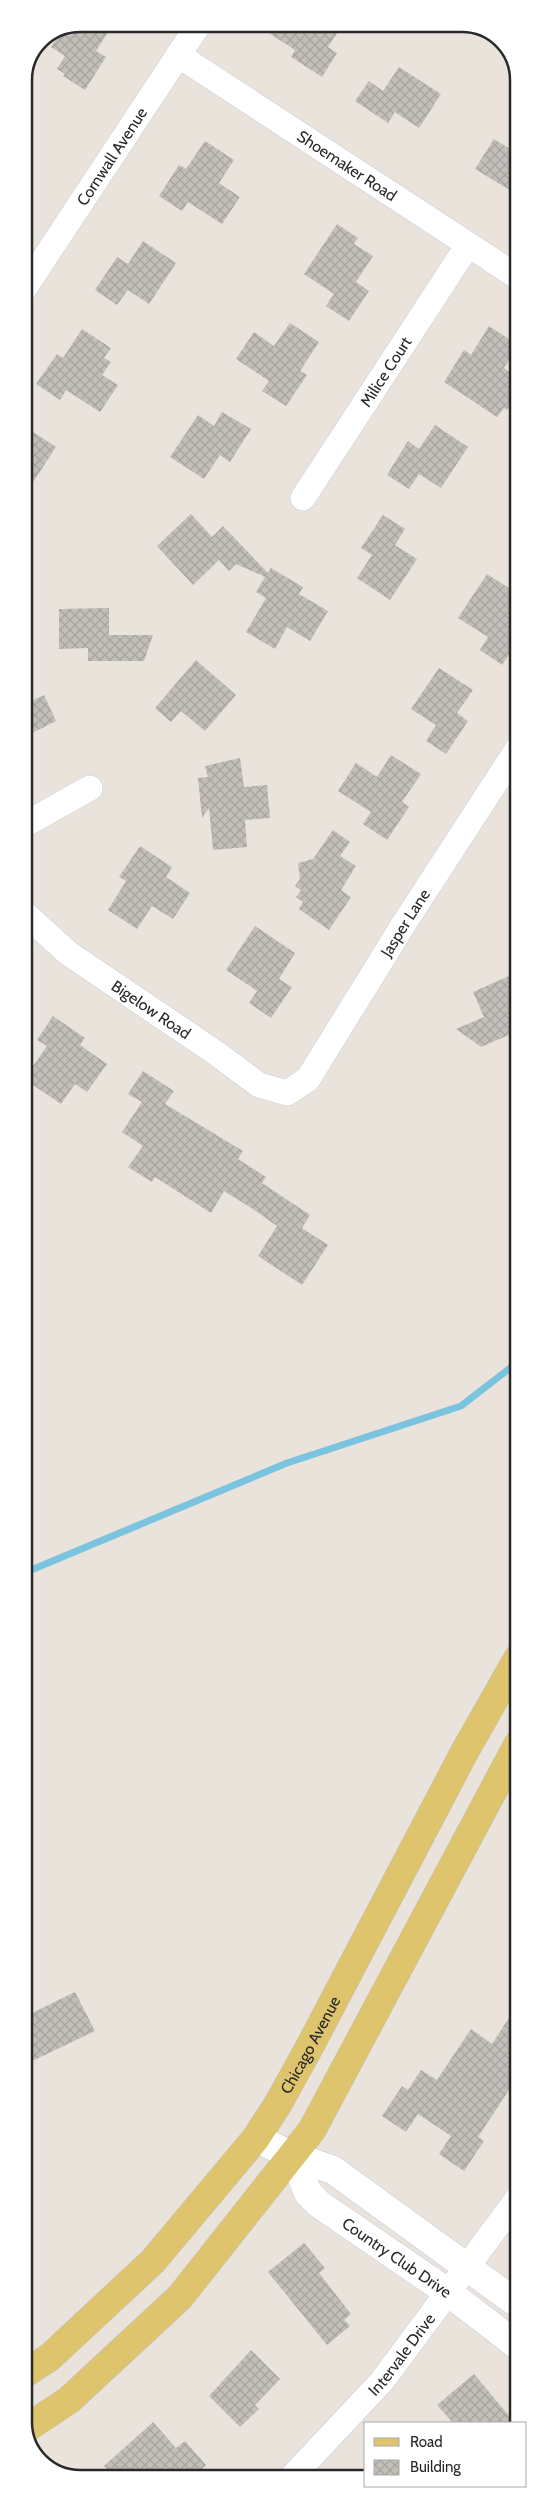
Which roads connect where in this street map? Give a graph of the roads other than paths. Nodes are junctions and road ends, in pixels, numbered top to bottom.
1 (193, 32) edge
2 (178, 56) junction
3 (468, 245) junction
4 (510, 272) edge
5 (32, 277) edge
6 (303, 498) dead end
7 (510, 760) edge
8 (90, 788) dead end
9 (32, 821) edge
10 (32, 920) edge
11 (287, 1093) joint
12 (510, 1672) edge
13 (510, 1759) edge
14 (256, 2138) junction
15 (293, 2156) junction
16 (510, 2209) edge
17 (468, 2266) junction
18 (449, 2293) junction
19 (510, 2298) edge
20 (510, 2340) edge
21 (32, 2369) edge
22 (32, 2424) edge
23 (299, 2470) edge

1 - 2 street, Cornwall Avenue
2 - 3 street, Shoemaker Road
2 - 5 street, Cornwall Avenue
3 - 4 street, Shoemaker Road
3 - 6 street, Milice Court
7 - 11 street, Jasper Lane
8 - 9 street
10 - 11 street, Bigelow Road
12 - 14 main road, Chicago Avenue
13 - 15 main road
14 - 15 street, Country Club Drive
14 - 21 main road, Chicago Avenue
15 - 17 street, Country Club Drive
15 - 18 street, Country Club Drive
15 - 22 main road
16 - 17 street, Intervale Drive
17 - 18 street, Intervale Drive
17 - 19 street, Country Club Drive
18 - 20 street, Country Club Drive
18 - 23 street, Intervale Drive

